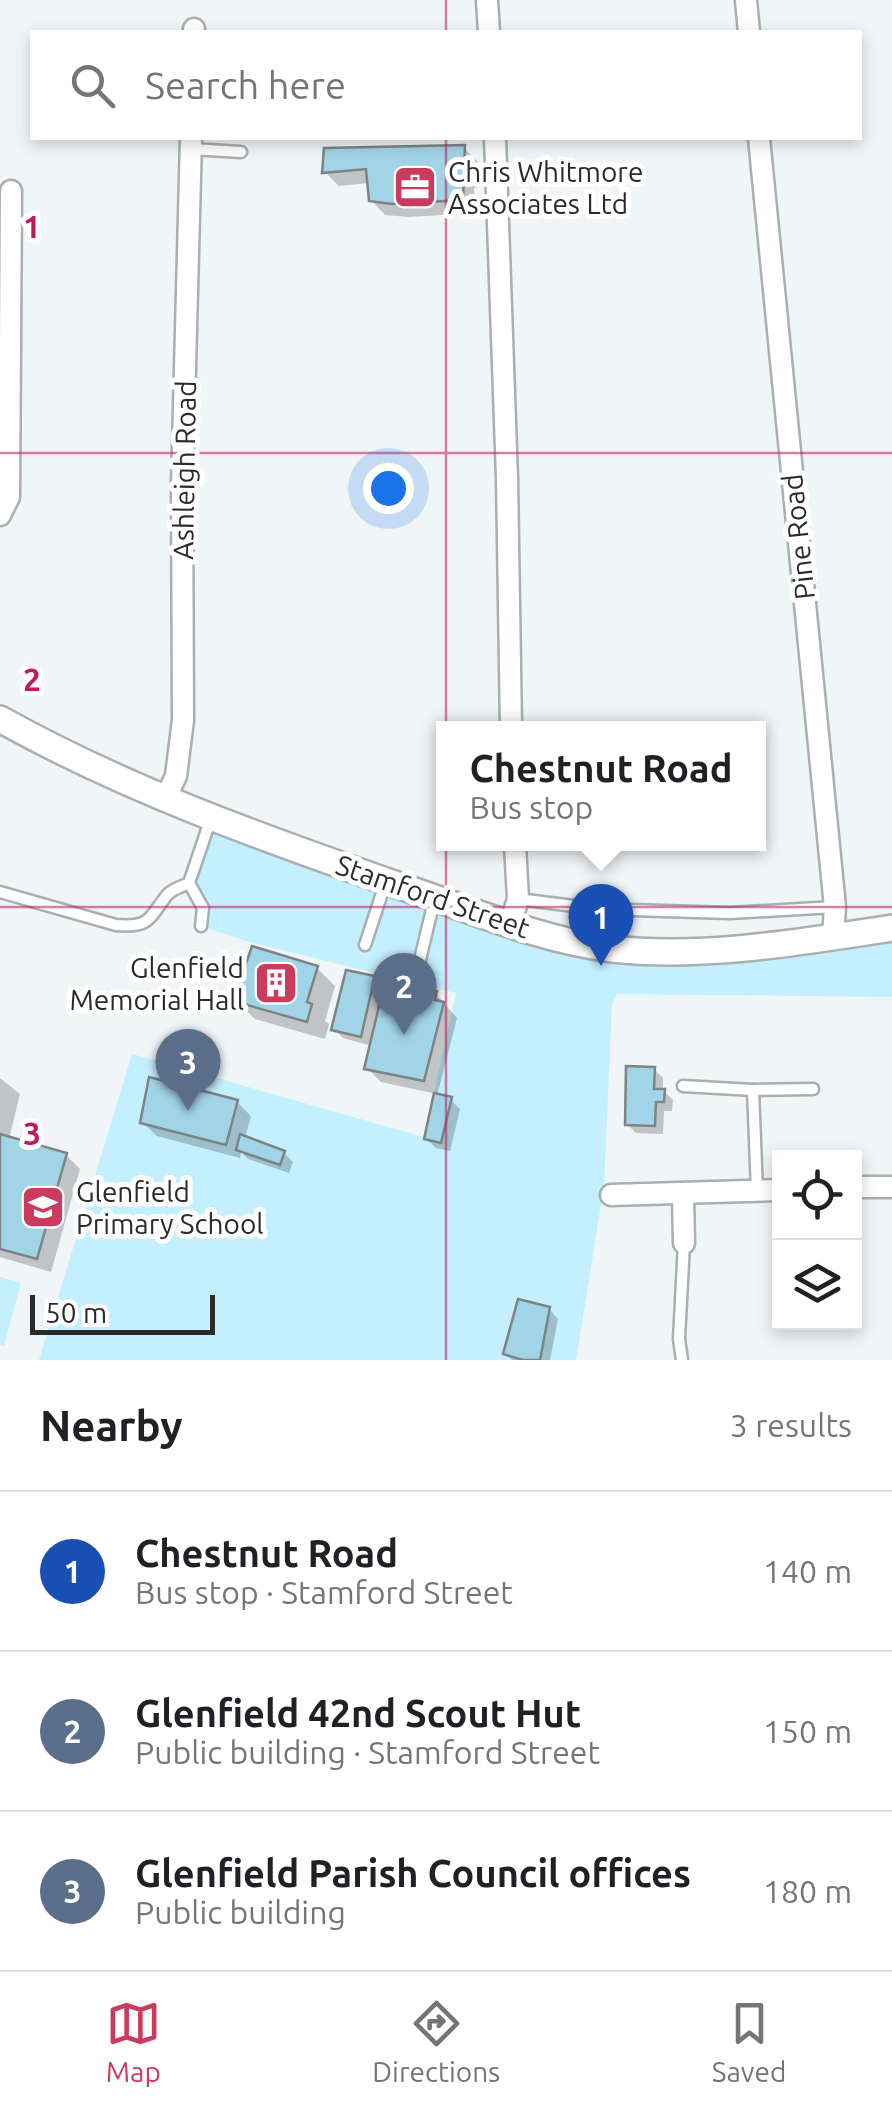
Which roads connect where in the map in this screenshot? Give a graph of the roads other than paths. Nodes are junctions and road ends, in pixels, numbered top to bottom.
1 (488, 0) edge
2 (746, 0) edge
3 (489, 30) edge
4 (749, 30) edge
5 (495, 140) edge
6 (759, 140) edge
7 (190, 143) edge
8 (241, 152) dead end
9 (12, 192) dead end
10 (0, 515) edge
11 (0, 719) edge
12 (511, 721) edge
13 (165, 799) junction
14 (212, 818) junction
15 (515, 851) edge
16 (386, 880) junction
17 (190, 882) junction
18 (0, 892) edge
19 (435, 898) junction
20 (518, 899) junction
21 (835, 907) junction
22 (510, 925) junction
23 (201, 926) dead end
24 (892, 928) edge
25 (833, 937) junction
26 (365, 944) dead end
27 (418, 968) dead end
28 (683, 1086) dead end
29 (813, 1089) dead end
30 (753, 1090) junction
31 (892, 1186) edge
32 (862, 1188) edge
33 (772, 1190) edge
34 (757, 1191) junction
35 (611, 1196) dead end
36 (683, 1196) junction
37 (684, 1244) joint
38 (682, 1360) edge

1 - 3 street
2 - 4 street
5 - 12 street
6 - 21 street, Pine Road
7 - 8 lane
7 - 13 street, Ashleigh Road
9 - 10 street
11 - 13 street, Stamford Street
13 - 14 street, Stamford Street
14 - 16 street, Stamford Street
14 - 17 lane
15 - 20 street
16 - 19 street, Stamford Street
16 - 26 lane
17 - 18 lane
17 - 23 lane
19 - 22 street, Stamford Street
19 - 27 lane
20 - 21 lane
20 - 22 street
21 - 25 street, Pine Road
22 - 25 street, Stamford Street
24 - 25 street, Stamford Street
28 - 30 lane
29 - 30 lane
30 - 34 lane
31 - 32 street
33 - 34 street
34 - 36 street
35 - 36 street
36 - 37 street
37 - 38 lane

